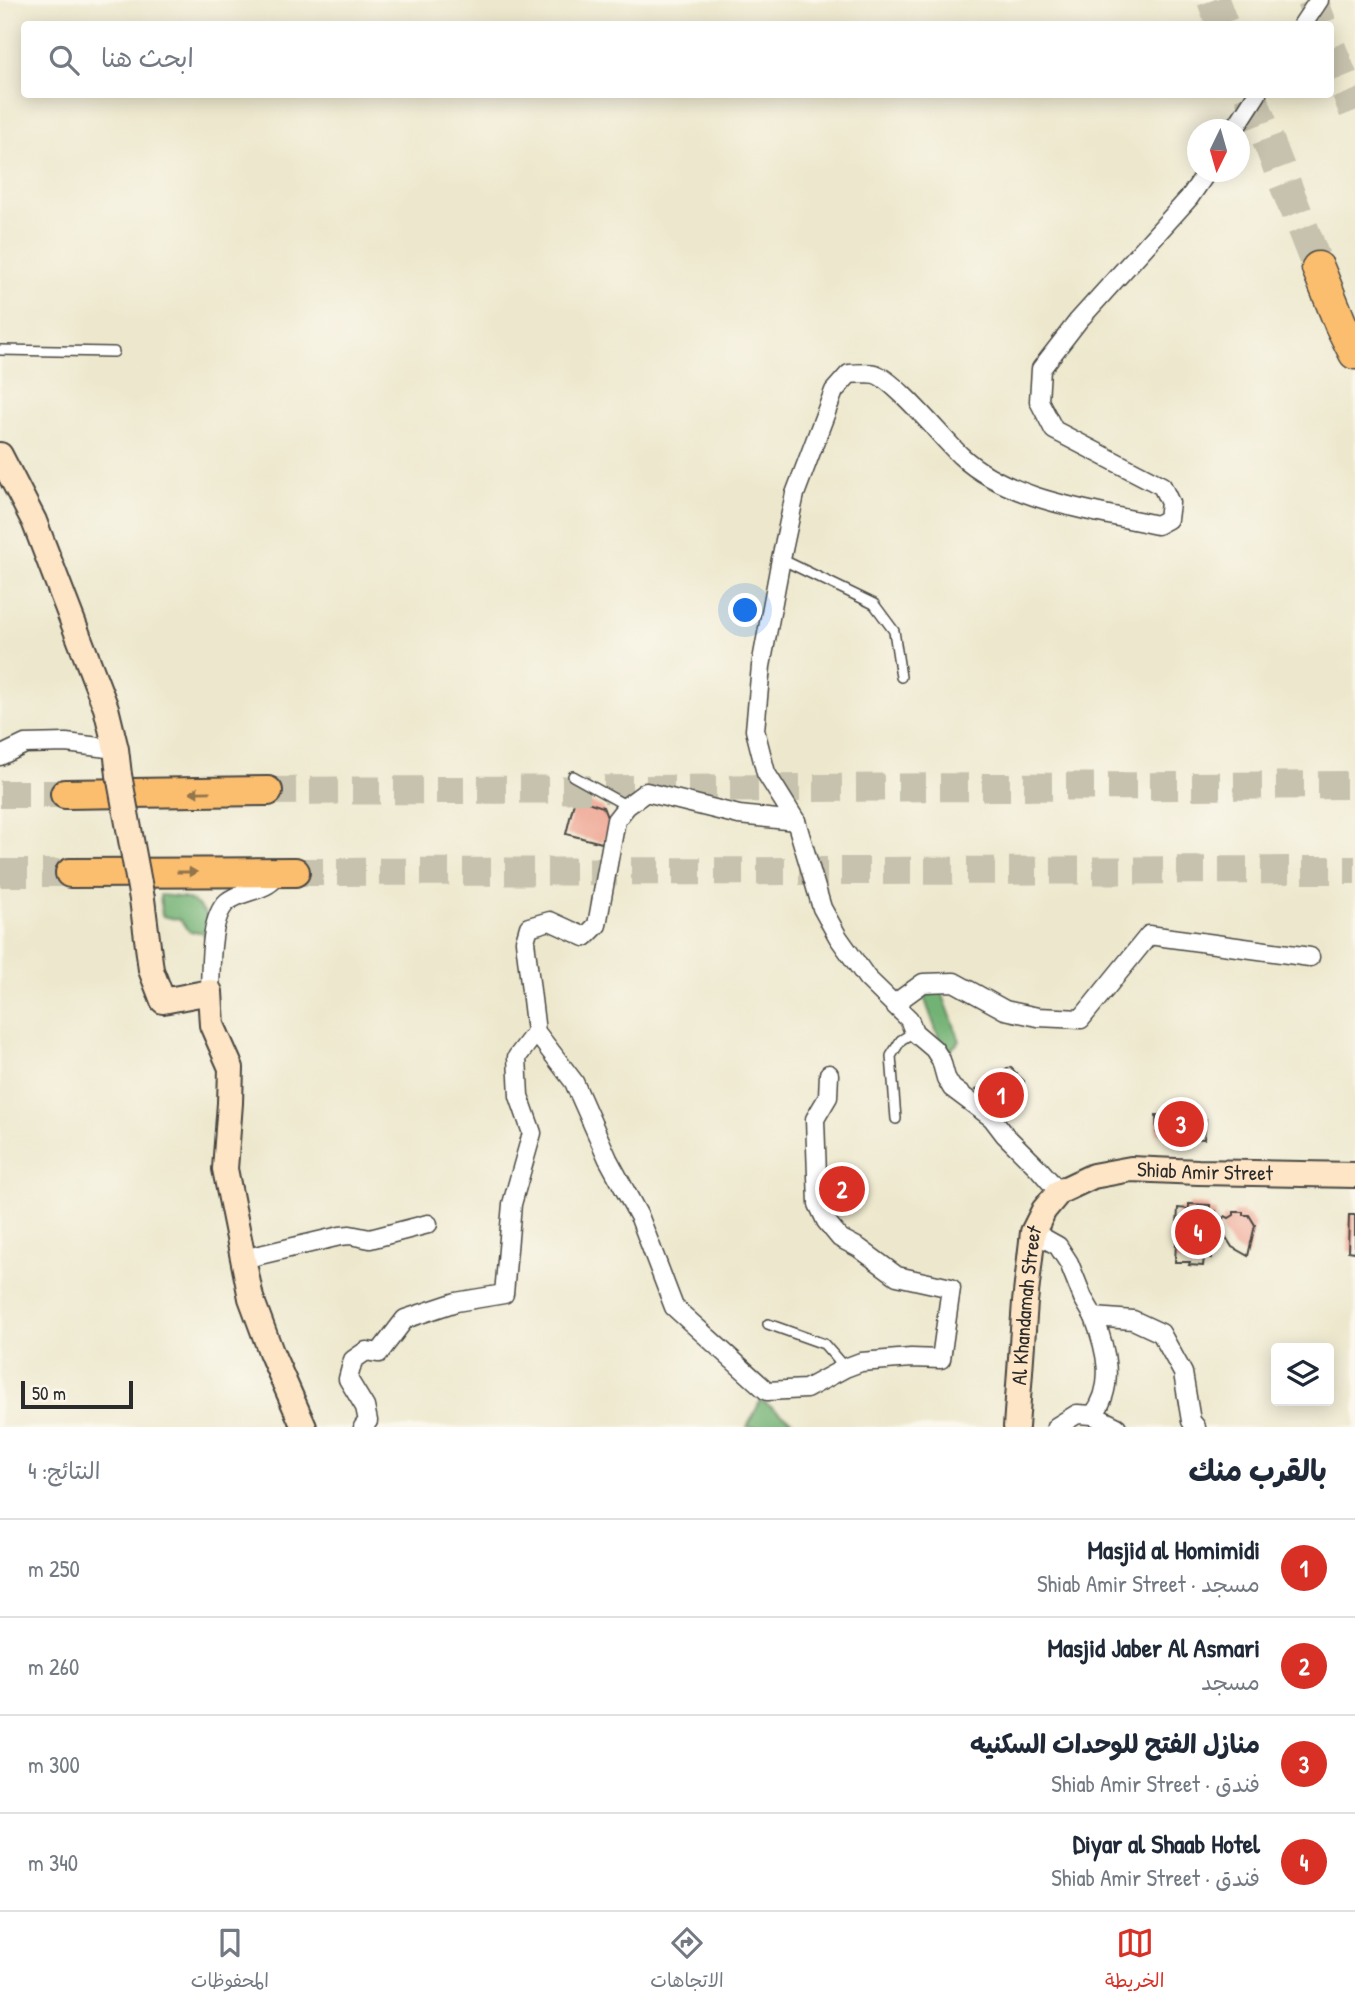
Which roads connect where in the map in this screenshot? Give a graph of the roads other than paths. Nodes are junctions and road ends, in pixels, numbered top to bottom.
1 (1319, 0) edge
2 (1305, 21) edge
3 (1254, 98) edge
4 (1241, 119) edge
5 (1200, 182) edge
6 (1318, 268) tunnel mouth
7 (1341, 325) junction
8 (0, 350) edge
9 (114, 352) dead end
10 (1355, 353) edge
11 (1355, 372) edge
12 (0, 456) edge
13 (782, 559) junction
14 (901, 677) dead end
15 (116, 749) junction
16 (0, 756) edge
17 (573, 776) dead end
18 (268, 791) tunnel mouth
19 (65, 793) tunnel mouth
20 (627, 806) junction
21 (796, 821) junction
22 (289, 872) joint
23 (70, 873) tunnel mouth
24 (1310, 957) dead end
25 (210, 992) junction
26 (894, 1004) junction
27 (536, 1032) junction
28 (915, 1032) junction
29 (829, 1074) dead end
30 (896, 1119) dead end
31 (1355, 1175) edge
32 (1059, 1192) junction
33 (428, 1224) dead end
34 (1033, 1232) junction
35 (243, 1259) junction
36 (1094, 1317) junction
37 (768, 1324) dead end
38 (845, 1368) junction
39 (1093, 1415) junction
40 (303, 1427) edge
41 (363, 1427) edge
42 (1016, 1427) edge
43 (1056, 1427) edge
44 (1117, 1427) edge
45 (1196, 1427) edge

1 - 2 street
3 - 4 street
5 - 13 street
6 - 7 highway
7 - 10 highway
7 - 11 highway
8 - 9 lane
12 - 15 street
13 - 14 lane
13 - 21 street
15 - 16 street
15 - 25 street, bridge
17 - 20 lane
18 -> 19 main road
20 - 21 street
20 - 27 street
21 - 26 street
23 -> 22 main road
22 - 25 street
24 - 26 street
25 - 35 street
26 - 28 street
27 - 38 street
27 - 41 street
28 - 30 lane
28 - 32 street
29 - 38 street
31 - 32 street, Shiab Amir Street
32 - 34 street, Al Khandamah Street
33 - 35 street
34 - 36 street
34 - 42 street, Al Khandamah Street
35 - 40 street
36 - 39 street
36 - 45 street
37 - 38 lane
39 - 43 street
39 - 44 street

